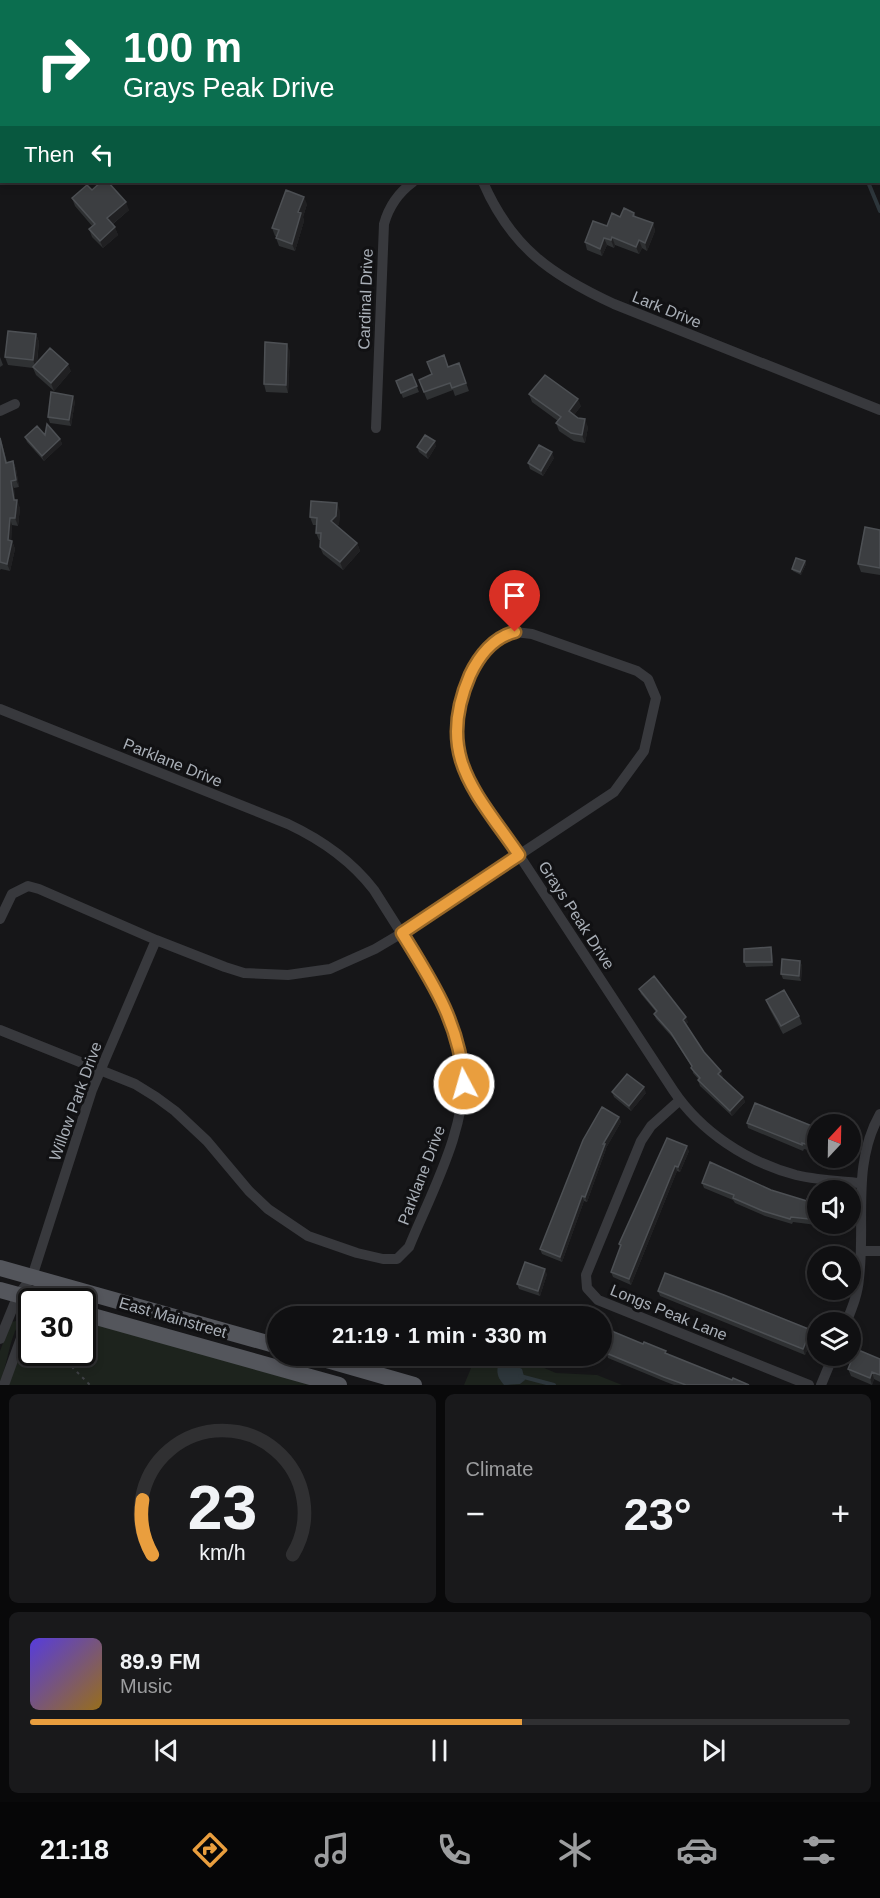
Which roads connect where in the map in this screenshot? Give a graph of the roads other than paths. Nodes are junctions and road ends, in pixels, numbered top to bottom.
1 (412, 183) edge
2 (483, 183) edge
3 (15, 404) dead end
4 (880, 410) edge
5 (0, 411) edge
6 (376, 428) dead end
7 (0, 709) edge
8 (519, 855) junction
9 (0, 919) edge
10 (402, 933) junction
11 (156, 940) junction
12 (0, 1030) edge
13 (100, 1070) junction
14 (680, 1100) junction
15 (880, 1114) edge
16 (834, 1180) edge
17 (861, 1183) edge
18 (861, 1251) edge
19 (880, 1251) edge
20 (0, 1268) edge
21 (32, 1276) junction
22 (23, 1288) edge
23 (34, 1288) edge
24 (587, 1288) junction
25 (0, 1290) edge
26 (576, 1292) dead end
27 (18, 1295) joint
28 (96, 1317) edge
29 (0, 1339) edge
30 (267, 1343) edge
31 (18, 1349) edge
32 (348, 1366) edge
33 (829, 1366) edge
34 (4, 1385) edge
35 (339, 1385) edge
36 (414, 1385) edge
37 (809, 1385) edge
38 (821, 1385) edge

1 - 6 street, Cardinal Drive
2 - 4 street, Lark Drive
3 - 5 street
7 - 10 street, Parklane Drive
8 - 8 street
8 - 10 street, Grays Peak Drive
8 - 14 street, Grays Peak Drive
9 - 11 street, Grays Peak Drive
10 - 11 street, Grays Peak Drive
10 - 13 street, Parklane Drive
11 - 13 street, Willow Park Drive
12 - 13 street, Parklane Drive
13 - 21 street, Willow Park Drive
14 - 16 street, Grays Peak Drive
14 - 24 street, Longs Peak Lane
15 - 17 street
18 - 19 street
20 - 21 main road, East Mainstreet
21 - 22 street, Willow Park Drive
21 - 23 street, Willow Park Drive
21 - 30 main road, East Mainstreet
24 - 26 street
24 - 37 street, Longs Peak Lane
25 - 27 main road
27 - 29 street, Willow Park Drive
28 - 35 main road, East Mainstreet
31 - 34 street, Willow Park Drive
32 - 36 main road
33 - 38 street

